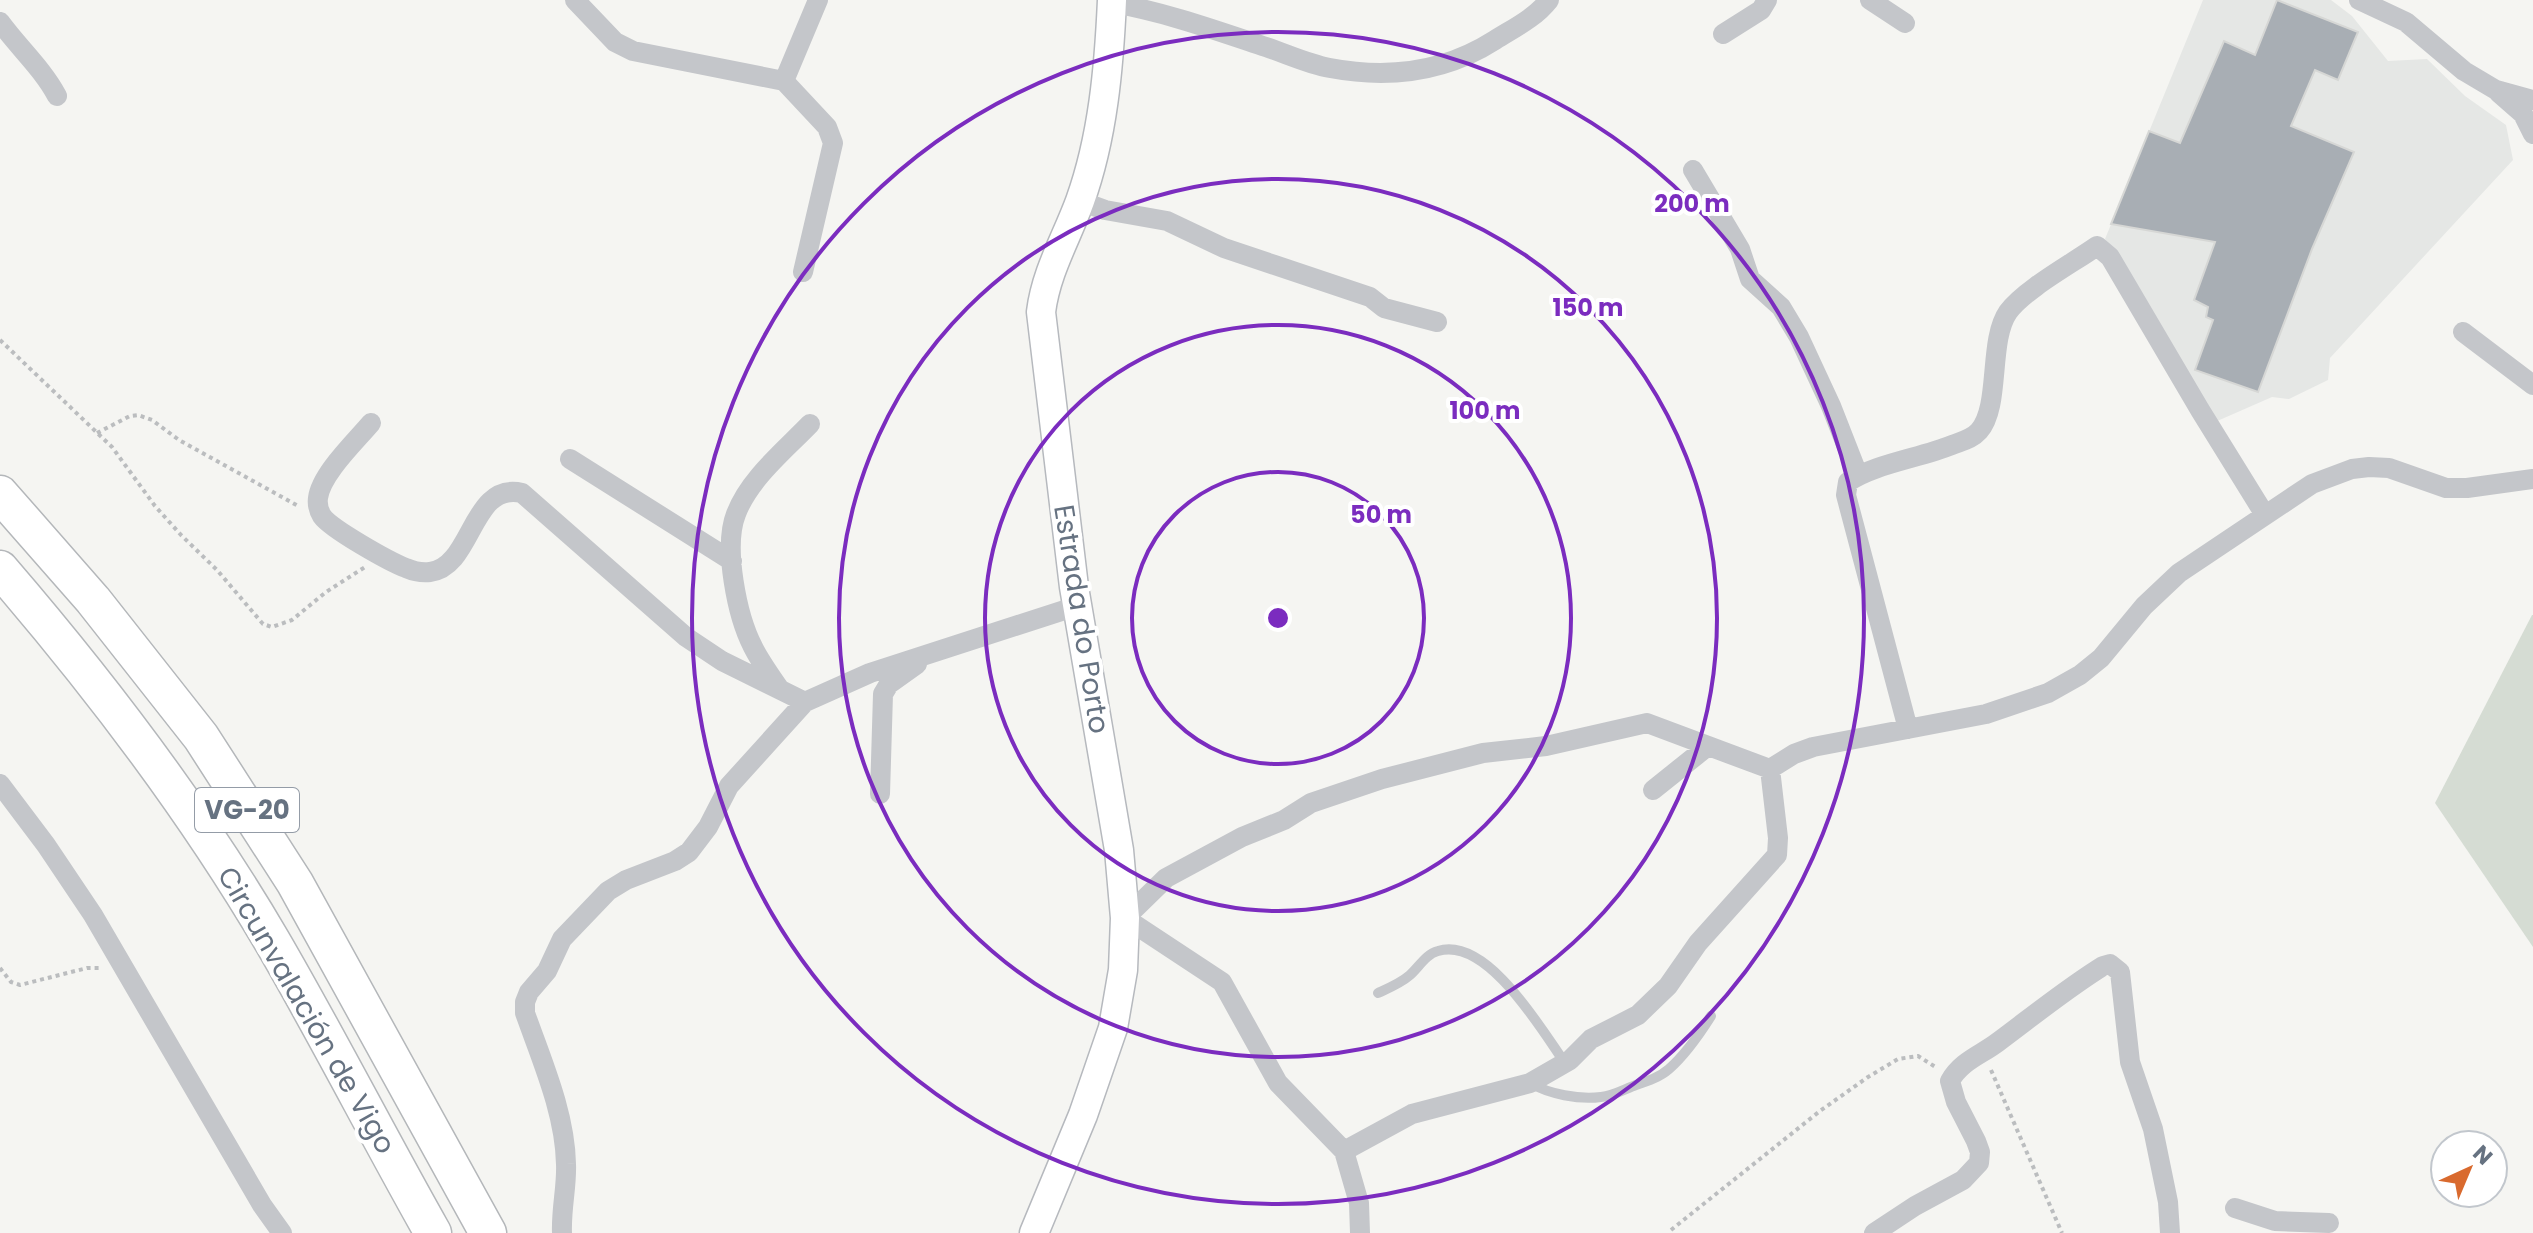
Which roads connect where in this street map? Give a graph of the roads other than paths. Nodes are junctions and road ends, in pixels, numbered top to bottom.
1 (575, 0) edge
2 (818, 0) edge
3 (1549, 0) edge
4 (1767, 0) edge
5 (1870, 0) edge
6 (2359, 0) edge
7 (1112, 2) edge
8 (0, 22) edge
9 (1905, 23) dead end
10 (1723, 34) dead end
11 (784, 81) junction
12 (2496, 90) junction
13 (57, 96) dead end
14 (2533, 100) edge
15 (2533, 134) edge
16 (1693, 170) dead end
17 (1080, 201) junction
18 (803, 272) dead end
19 (1437, 322) dead end
20 (2463, 332) dead end
21 (2533, 385) edge
22 (371, 423) dead end
23 (810, 424) dead end
24 (570, 459) dead end
25 (1858, 475) junction
26 (2533, 479) edge
27 (0, 494) edge
28 (2265, 515) junction
29 (732, 561) junction
30 (0, 569) edge
31 (1077, 606) junction
32 (926, 655) junction
33 (779, 688) junction
34 (805, 702) junction
35 (1908, 729) junction
36 (1708, 746) junction
37 (1770, 769) junction
38 (0, 784) edge
39 (1653, 790) dead end
40 (880, 794) dead end
41 (1125, 918) junction
42 (1378, 993) dead end
43 (1711, 1016) dead end
44 (1565, 1063) junction
45 (1530, 1083) junction
46 (1344, 1151) junction
47 (2235, 1208) dead end
48 (2329, 1223) dead end
49 (2274, 1227) edge
50 (282, 1233) edge
51 (433, 1233) edge
52 (488, 1233) edge
53 (562, 1233) edge
54 (1034, 1233) edge
55 (1360, 1233) edge
56 (1874, 1233) edge
57 (2170, 1233) edge

1 - 11 street
2 - 11 street
3 - 7 street
4 - 10 street
5 - 9 street
6 - 12 street
7 - 17 street, Estrada do Porto
8 - 13 street
11 - 18 street
12 - 14 street
12 - 15 street
16 - 25 street
17 - 19 street
17 - 31 street, Estrada do Porto
20 - 21 street
22 - 33 street
23 - 29 street
24 - 29 street
25 - 28 street
25 - 35 street
26 - 28 street
27 - 52 highway, Circunvalación de Vigo / VG-20
28 - 35 street
29 - 33 street
30 - 51 highway, Circunvalación de Vigo / VG-20
31 - 32 street
31 - 41 street, Estrada do Porto
32 - 34 street
32 - 40 street
33 - 34 street
34 - 53 street
35 - 37 street
36 - 37 street
36 - 39 street
36 - 41 street
37 - 44 street
38 - 50 street
41 - 46 street
41 - 54 street, Estrada do Porto
42 - 44 lane
43 - 45 lane
44 - 45 street
45 - 46 street
46 - 55 street
47 - 49 street
48 - 49 street
56 - 57 street

